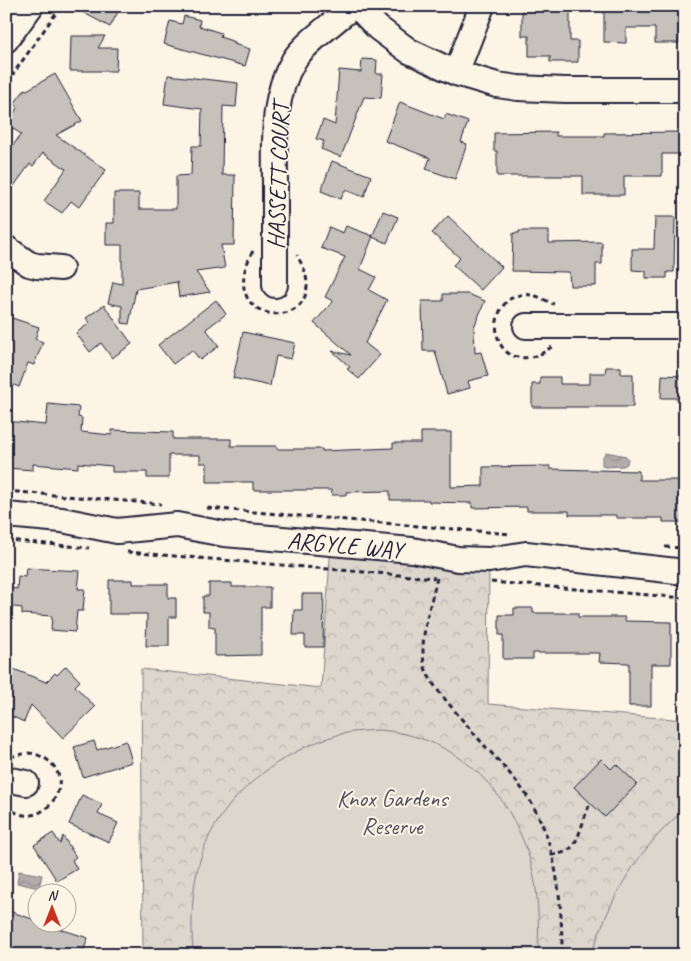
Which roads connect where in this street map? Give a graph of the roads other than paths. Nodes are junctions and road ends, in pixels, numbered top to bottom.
1 (30, 6) edge
2 (353, 6) edge
3 (357, 6) edge
4 (482, 6) edge
5 (6, 40) edge
6 (456, 72) junction
7 (685, 90) edge
8 (6, 248) edge
9 (62, 268) dead end
10 (275, 285) dead end
11 (526, 326) dead end
12 (685, 326) edge
13 (6, 515) edge
14 (685, 572) edge

1 - 5 street
2 - 10 street, HASSETT COURT
3 - 6 street
4 - 6 street
6 - 7 street
8 - 9 street
11 - 12 street
13 - 14 street, ARGYLE WAY

